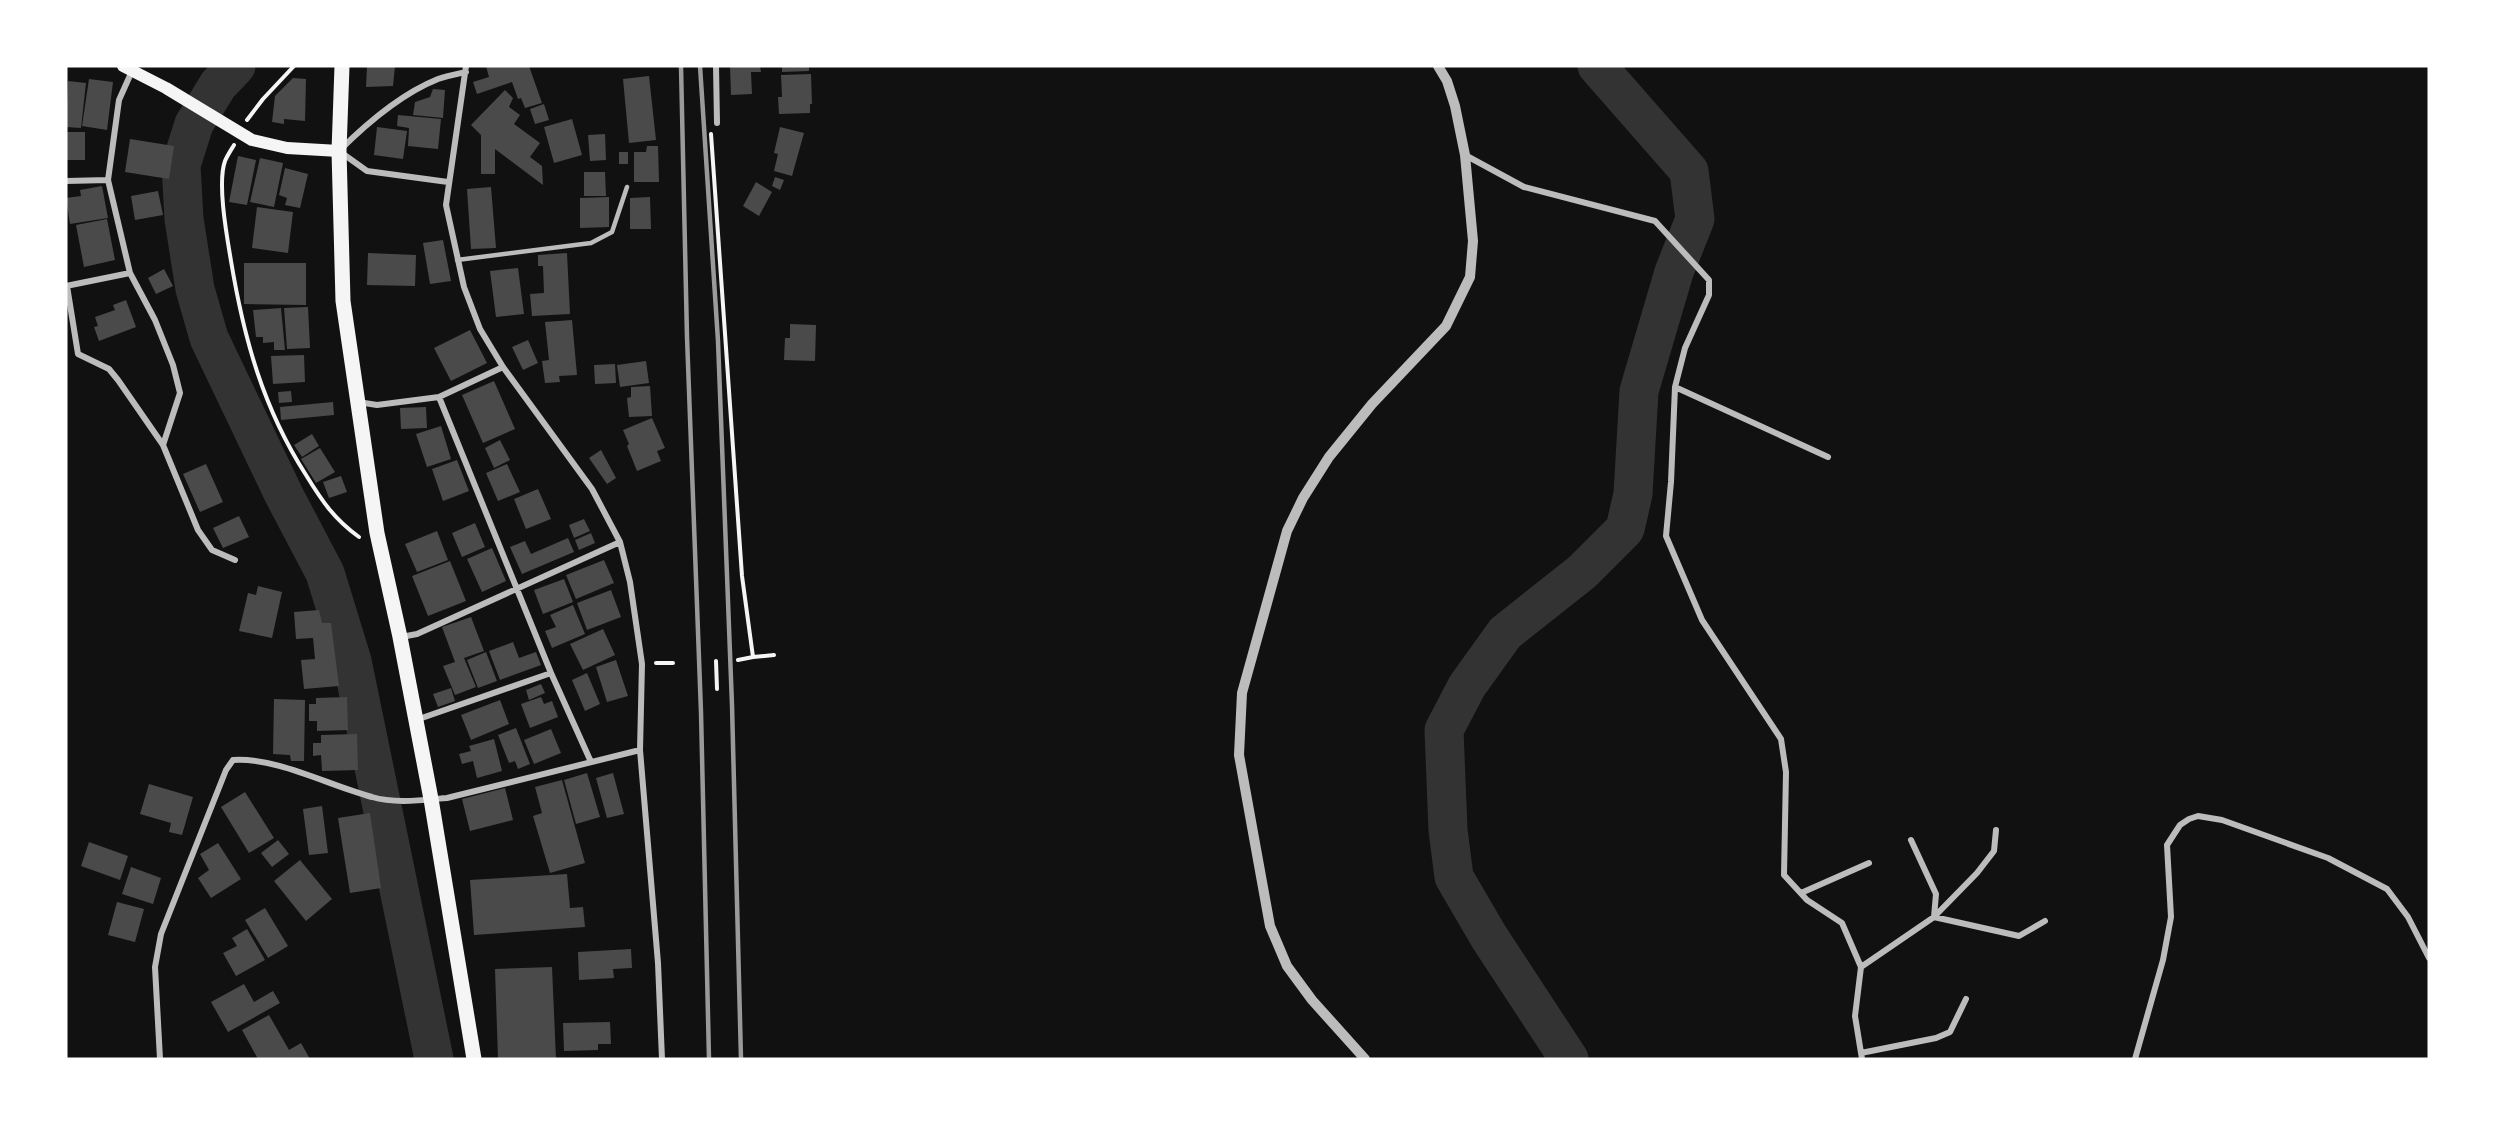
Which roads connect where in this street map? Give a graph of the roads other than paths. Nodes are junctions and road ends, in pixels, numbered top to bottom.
1 (342, 66) edge
2 (716, 66) edge
3 (1438, 66) edge
4 (128, 68) edge
5 (466, 69) edge
6 (717, 123) road end
7 (339, 151) junction
8 (1465, 155) junction
9 (108, 180) junction
10 (66, 181) edge
11 (448, 182) junction
12 (627, 187) dead end
13 (457, 260) junction
14 (130, 273) junction
15 (66, 286) edge
16 (503, 367) junction
17 (1675, 387) junction
18 (440, 397) junction
19 (358, 402) junction
20 (163, 445) junction
21 (1828, 457) dead end
22 (620, 542) junction
23 (235, 560) dead end
24 (518, 589) junction
25 (400, 637) junction
26 (551, 673) junction
27 (416, 720) junction
28 (640, 750) junction
29 (591, 762) junction
30 (431, 799) junction
31 (1996, 830) dead end
32 (1911, 840) dead end
33 (1869, 863) dead end
34 (1801, 893) junction
35 (1934, 917) junction
36 (2045, 921) dead end
37 (2429, 958) edge
38 (1861, 967) junction
39 (1966, 999) dead end
40 (1861, 1056) edge
41 (159, 1059) edge
42 (474, 1059) edge
43 (662, 1059) edge
44 (1365, 1059) edge
45 (2135, 1059) edge

1 - 7 main road
2 - 6 street
3 - 8 street
4 - 7 main road
4 - 9 street
5 - 7 street
5 - 11 street
7 - 11 street
7 - 19 main road
8 - 17 street
8 - 44 street
9 - 10 street
9 - 14 street
11 - 13 street
12 - 13 lane
13 - 16 street
14 - 15 street
14 - 20 street
15 - 20 street
16 - 18 street
16 - 22 street
17 - 21 street
17 - 34 street
18 - 19 street
18 - 24 street
19 - 25 main road
20 - 23 street
22 - 24 street
22 - 28 street
24 - 25 street
24 - 26 street
25 - 27 main road
26 - 27 street
26 - 29 street
27 - 30 main road
28 - 29 street
28 - 43 street
29 - 30 street
30 - 41 street
30 - 42 main road
31 - 35 street
32 - 35 street
33 - 34 street
34 - 38 street
35 - 36 street
35 - 38 street
37 - 45 street
38 - 40 street
39 - 40 street

